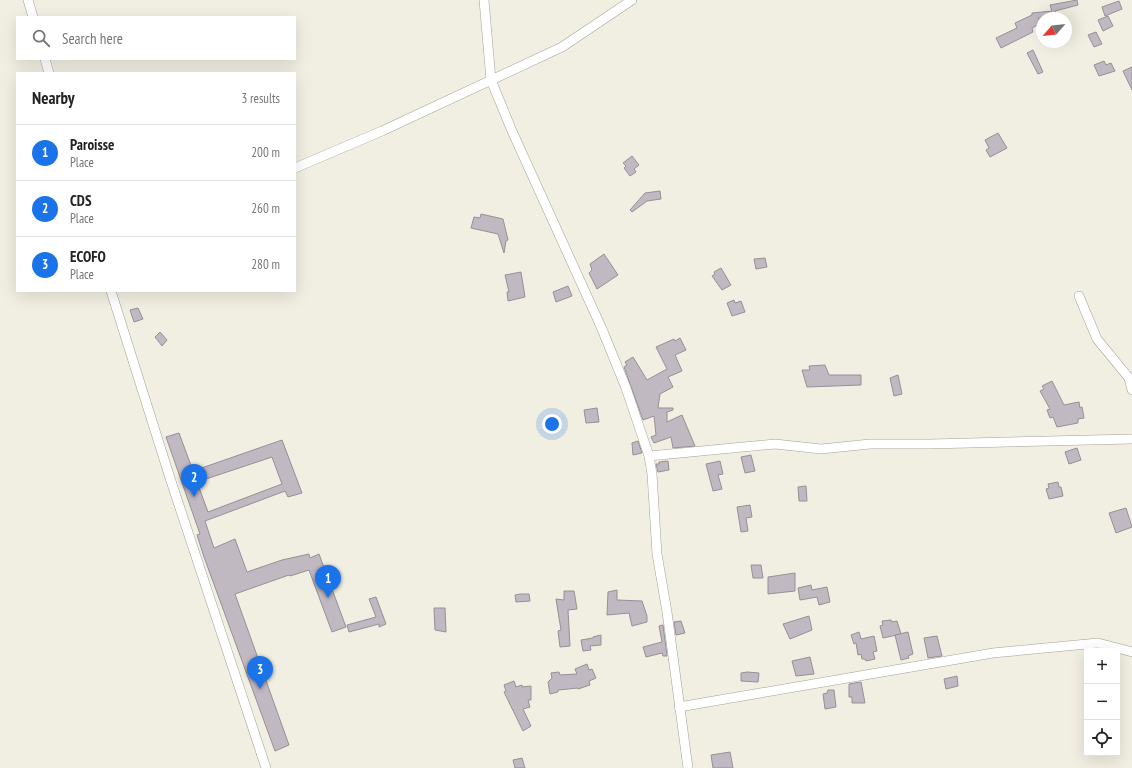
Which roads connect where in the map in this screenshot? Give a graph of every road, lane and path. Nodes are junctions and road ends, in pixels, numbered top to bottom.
1 (28, 0) edge
2 (484, 0) edge
3 (632, 0) edge
4 (33, 16) edge
5 (45, 60) edge
6 (49, 72) edge
7 (491, 80) junction
8 (296, 168) edge
9 (111, 292) edge
10 (1080, 296) dead end
11 (1132, 390) edge
12 (1132, 439) edge
13 (649, 456) junction
14 (1132, 652) edge
15 (679, 706) junction
16 (266, 768) edge
17 (688, 768) edge

1 - 4 street
2 - 7 street
3 - 7 street
5 - 6 street
7 - 8 street
7 - 13 street
9 - 16 street
10 - 11 street
12 - 13 street
13 - 15 street
14 - 15 street
15 - 17 street

